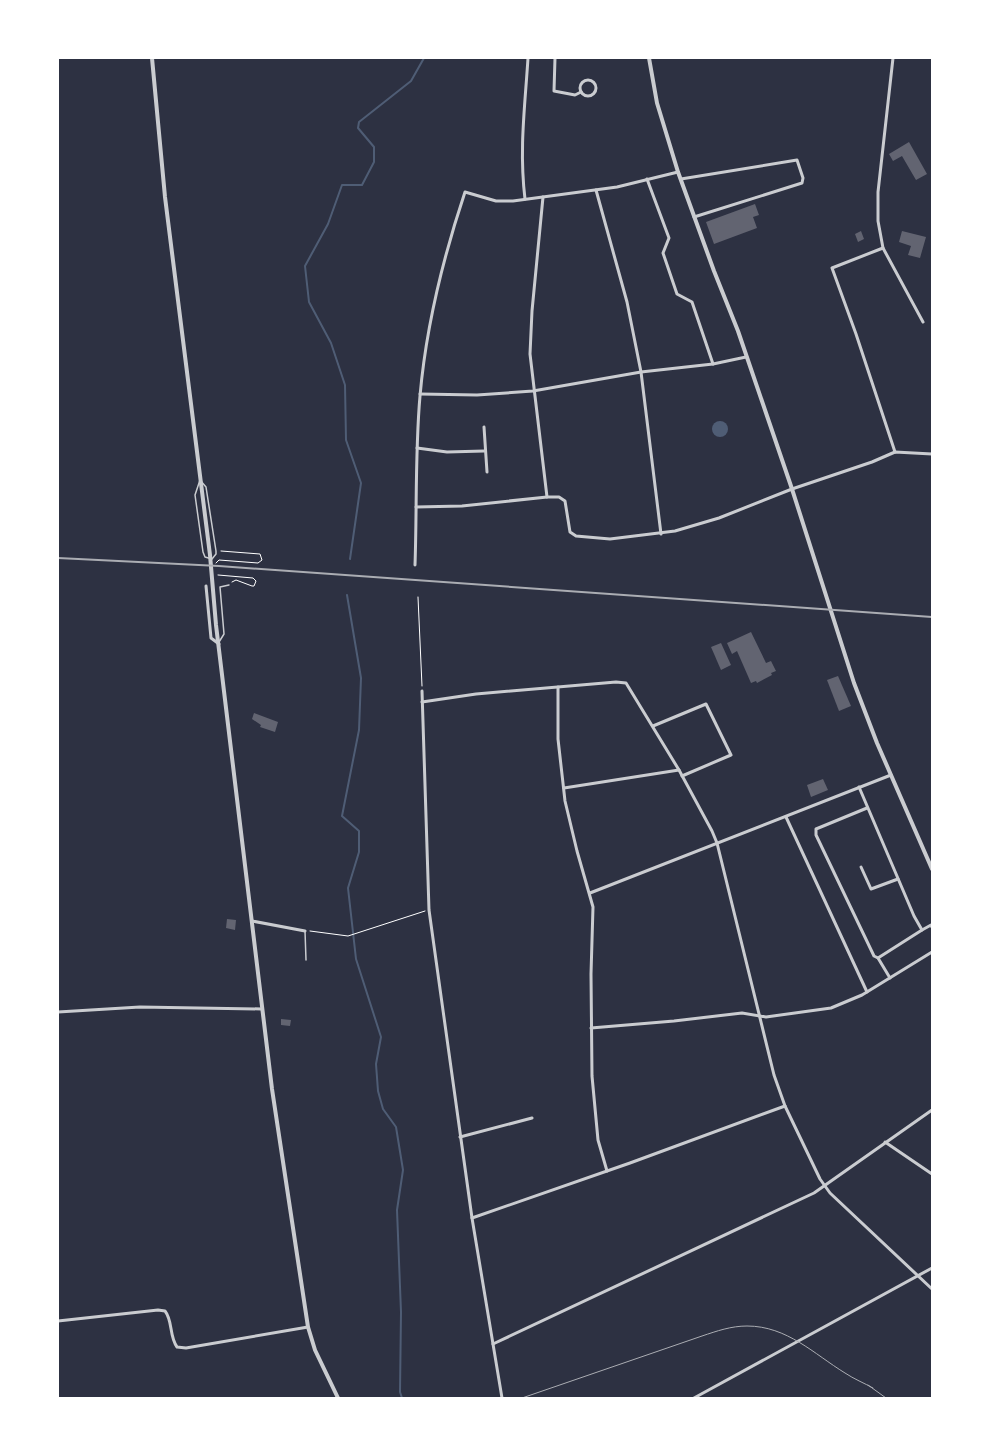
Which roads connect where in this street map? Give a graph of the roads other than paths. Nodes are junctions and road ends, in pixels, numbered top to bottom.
1 (152, 58) edge
2 (528, 58) edge
3 (555, 58) edge
4 (649, 58) edge
5 (893, 58) edge
6 (581, 92) junction
7 (678, 172) junction
8 (647, 179) junction
9 (681, 179) junction
10 (596, 190) junction
11 (543, 197) junction
12 (525, 199) junction
13 (694, 218) junction
14 (883, 248) junction
15 (923, 322) dead end
16 (746, 357) junction
17 (714, 364) junction
18 (641, 372) junction
19 (533, 391) junction
20 (420, 394) junction
21 (484, 427) dead end
22 (417, 448) junction
23 (484, 451) junction
24 (895, 452) junction
25 (932, 454) edge
26 (487, 472) dead end
27 (200, 480) junction
28 (792, 490) junction
29 (547, 497) junction
30 (416, 507) junction
31 (661, 534) junction
32 (415, 565) dead end
33 (229, 585) road end
34 (206, 586) dead end
35 (218, 644) junction
36 (558, 688) junction
37 (422, 691) road end
38 (422, 702) junction
39 (653, 726) junction
40 (679, 770) junction
41 (891, 775) junction
42 (682, 776) junction
43 (859, 787) junction
44 (564, 788) junction
45 (867, 808) junction
46 (786, 817) junction
47 (717, 843) junction
48 (861, 867) dead end
49 (932, 869) edge
50 (898, 879) junction
51 (590, 893) junction
52 (252, 921) junction
53 (932, 927) edge
54 (922, 930) junction
55 (305, 931) joint
56 (932, 952) edge
57 (878, 958) junction
58 (306, 960) dead end
59 (890, 978) junction
60 (867, 992) junction
61 (262, 1009) junction
62 (58, 1012) edge
63 (758, 1016) junction
64 (591, 1028) junction
65 (785, 1106) junction
66 (932, 1110) edge
67 (532, 1118) dead end
68 (460, 1137) junction
69 (885, 1142) junction
70 (606, 1171) junction
71 (932, 1174) edge
72 (825, 1187) junction
73 (472, 1218) junction
74 (932, 1268) edge
75 (919, 1276) junction
76 (932, 1289) edge
77 (58, 1321) edge
78 (308, 1327) junction
79 (493, 1344) junction
80 (338, 1398) edge
81 (502, 1398) edge
82 (694, 1398) edge

1 - 27 street
2 - 12 street
3 - 6 street
4 - 7 street
5 - 14 street
6 - 6 street
7 - 8 street
7 - 9 street
8 - 10 street
8 - 17 street
9 - 13 street
9 - 13 street
10 - 11 street
10 - 18 street
11 - 12 street
11 - 19 street
12 - 20 street
13 - 16 street
14 - 15 street
14 - 24 street
16 - 17 street
16 - 28 street
17 - 18 street
18 - 19 street
18 - 31 street
19 - 20 street
19 - 29 street
20 - 22 street
21 - 23 street
22 - 23 street
22 - 30 street
23 - 26 street
24 - 25 street
24 - 28 street
27 - 27 lane
27 - 35 street
28 - 31 street
28 - 41 street
29 - 30 street
29 - 31 street
30 - 32 street
33 - 35 lane
34 - 35 street
35 - 52 street
36 - 38 street
36 - 39 street
36 - 44 street
37 - 38 street
38 - 68 street
39 - 40 street
39 - 42 street
40 - 42 street
40 - 44 street
41 - 43 street
41 - 49 street
42 - 47 street
43 - 45 street
43 - 46 street
44 - 51 street
45 - 50 street
45 - 57 street
46 - 47 street
46 - 60 street
47 - 51 street
47 - 63 street
48 - 50 street
50 - 54 street
51 - 64 street
52 - 55 street
52 - 61 street
53 - 54 street
54 - 57 street
55 - 58 lane
56 - 59 street
57 - 59 street
59 - 60 street
60 - 63 street
61 - 62 street
61 - 78 street
63 - 64 street
63 - 65 street
64 - 70 street
65 - 70 street
65 - 72 street
66 - 69 street
67 - 68 street
68 - 73 street
69 - 71 street
69 - 72 street
70 - 73 street
72 - 75 street
72 - 79 street
73 - 79 street
74 - 75 street
75 - 76 street
75 - 82 street
77 - 78 street
78 - 80 street
79 - 81 street

